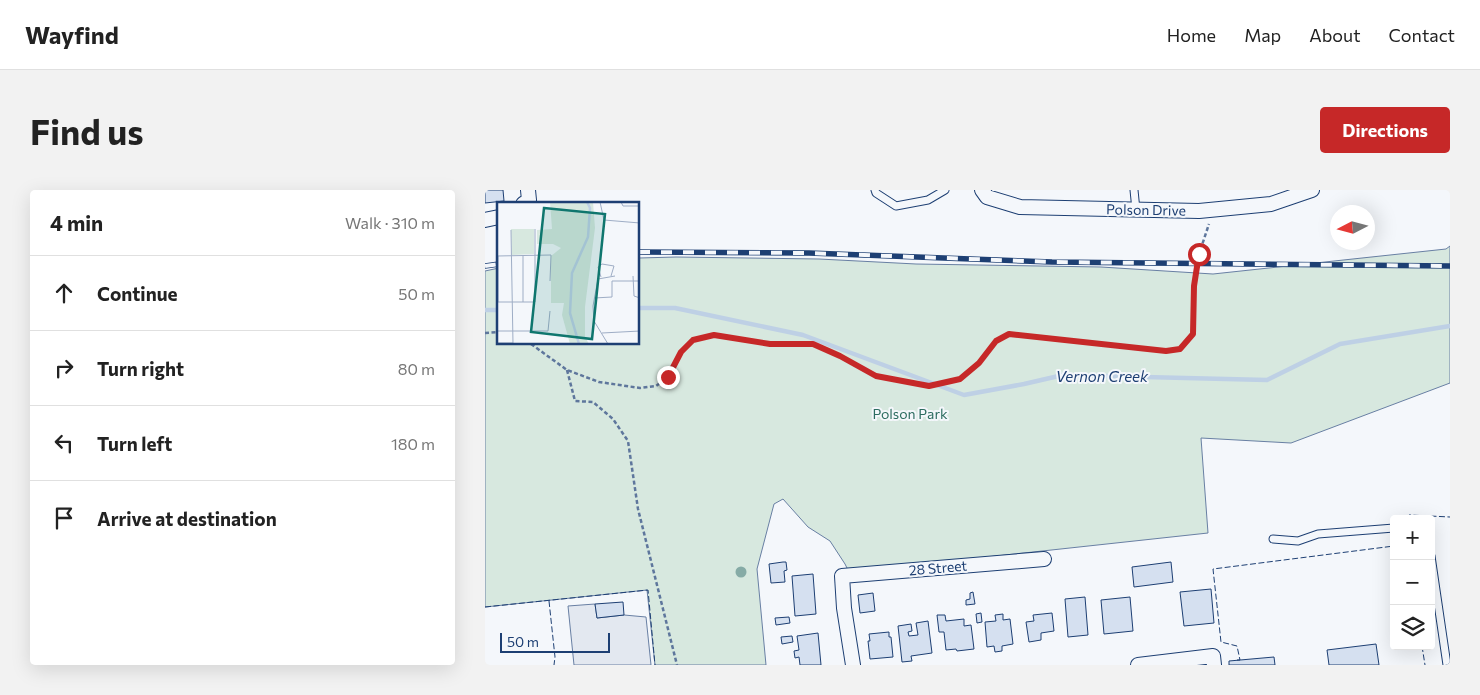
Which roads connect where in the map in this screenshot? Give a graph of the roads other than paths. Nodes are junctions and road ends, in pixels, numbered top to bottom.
1 (528, 190) edge
2 (875, 190) edge
3 (945, 190) edge
4 (982, 190) edge
5 (1134, 190) edge
6 (1312, 190) edge
7 (526, 202) edge
8 (1136, 210) junction
9 (1390, 528) edge
10 (1273, 539) dead end
11 (1044, 559) dead end
12 (1432, 560) edge
13 (1214, 661) edge
14 (853, 665) edge
15 (1138, 665) edge
16 (1447, 665) edge

1 - 7 street
2 - 3 lane
4 - 8 street, Polson Drive
5 - 8 lane
6 - 8 street, Polson Drive
9 - 10 lane
11 - 14 street, 28 Street
12 - 16 lane
13 - 15 street

